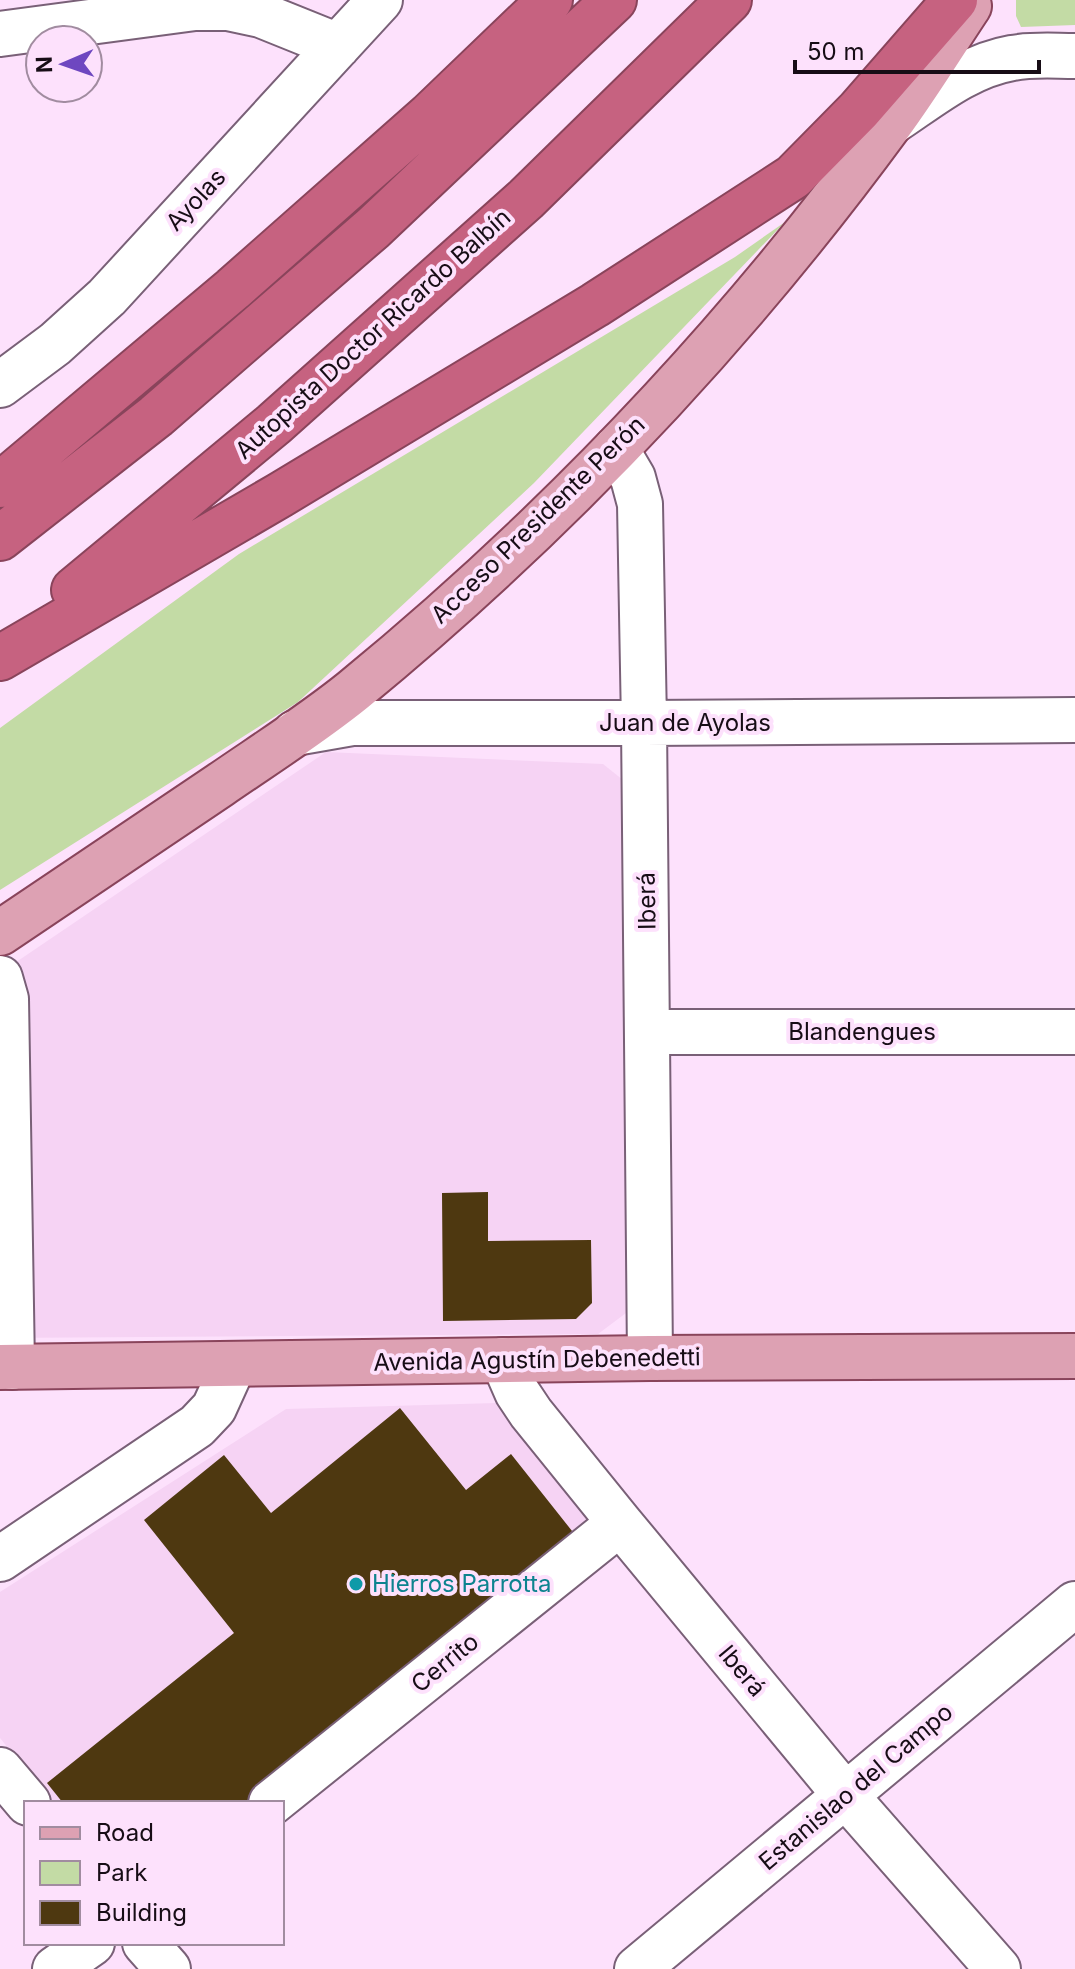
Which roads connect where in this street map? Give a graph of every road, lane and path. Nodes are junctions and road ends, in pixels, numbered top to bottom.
1 (380, 0) edge
2 (550, 0) edge
3 (614, 0) edge
4 (729, 0) edge
5 (955, 0) edge
6 (973, 0) edge
7 (0, 34) edge
8 (338, 46) junction
9 (1075, 56) edge
10 (892, 122) junction
11 (0, 385) edge
12 (616, 449) junction
13 (0, 485) edge
14 (0, 538) edge
15 (0, 649) edge
16 (0, 658) edge
17 (1075, 720) edge
18 (644, 723) junction
19 (295, 733) junction
20 (0, 933) edge
21 (0, 978) edge
22 (648, 1032) junction
23 (1075, 1032) edge
24 (1075, 1356) edge
25 (650, 1358) junction
26 (503, 1360) junction
27 (234, 1364) junction
28 (6, 1367) edge
29 (620, 1523) junction
30 (0, 1559) edge
31 (1072, 1613) edge
32 (0, 1770) edge
33 (846, 1796) junction
34 (26, 1801) edge
35 (273, 1801) edge
36 (89, 1945) edge
37 (147, 1945) edge
38 (55, 1969) edge
39 (168, 1969) edge
40 (637, 1969) edge
41 (998, 1969) edge

1 - 8 street, Ayolas
2 - 13 highway
3 - 14 highway
4 - 15 highway, Autopista Doctor Ricardo Balbín
5 - 16 highway
6 - 10 main road, Acceso Presidente Perón
7 - 8 street
8 - 11 street, Ayolas
9 - 10 street
10 - 12 main road, Acceso Presidente Perón
12 - 18 street, Iberá
12 - 19 main road, Acceso Presidente Perón
17 - 18 street, Juan de Ayolas
18 - 19 street, Juan de Ayolas
18 - 22 street, Iberá
19 - 20 main road, Acceso Presidente Perón
21 - 28 street
22 - 23 street, Blandengues
22 - 25 street, Iberá
24 - 25 main road, Avenida Agustín Debenedetti
25 - 26 main road, Avenida Agustín Debenedetti
26 - 27 main road, Avenida Agustín Debenedetti
26 - 29 street, Iberá
27 - 28 main road, Avenida Agustín Debenedetti
27 - 30 street
29 - 33 street, Iberá
29 - 35 street, Cerrito
31 - 33 street, Estanislao del Campo
32 - 34 street
33 - 40 street, Estanislao del Campo
33 - 41 street, Iberá
36 - 38 street
37 - 39 street

